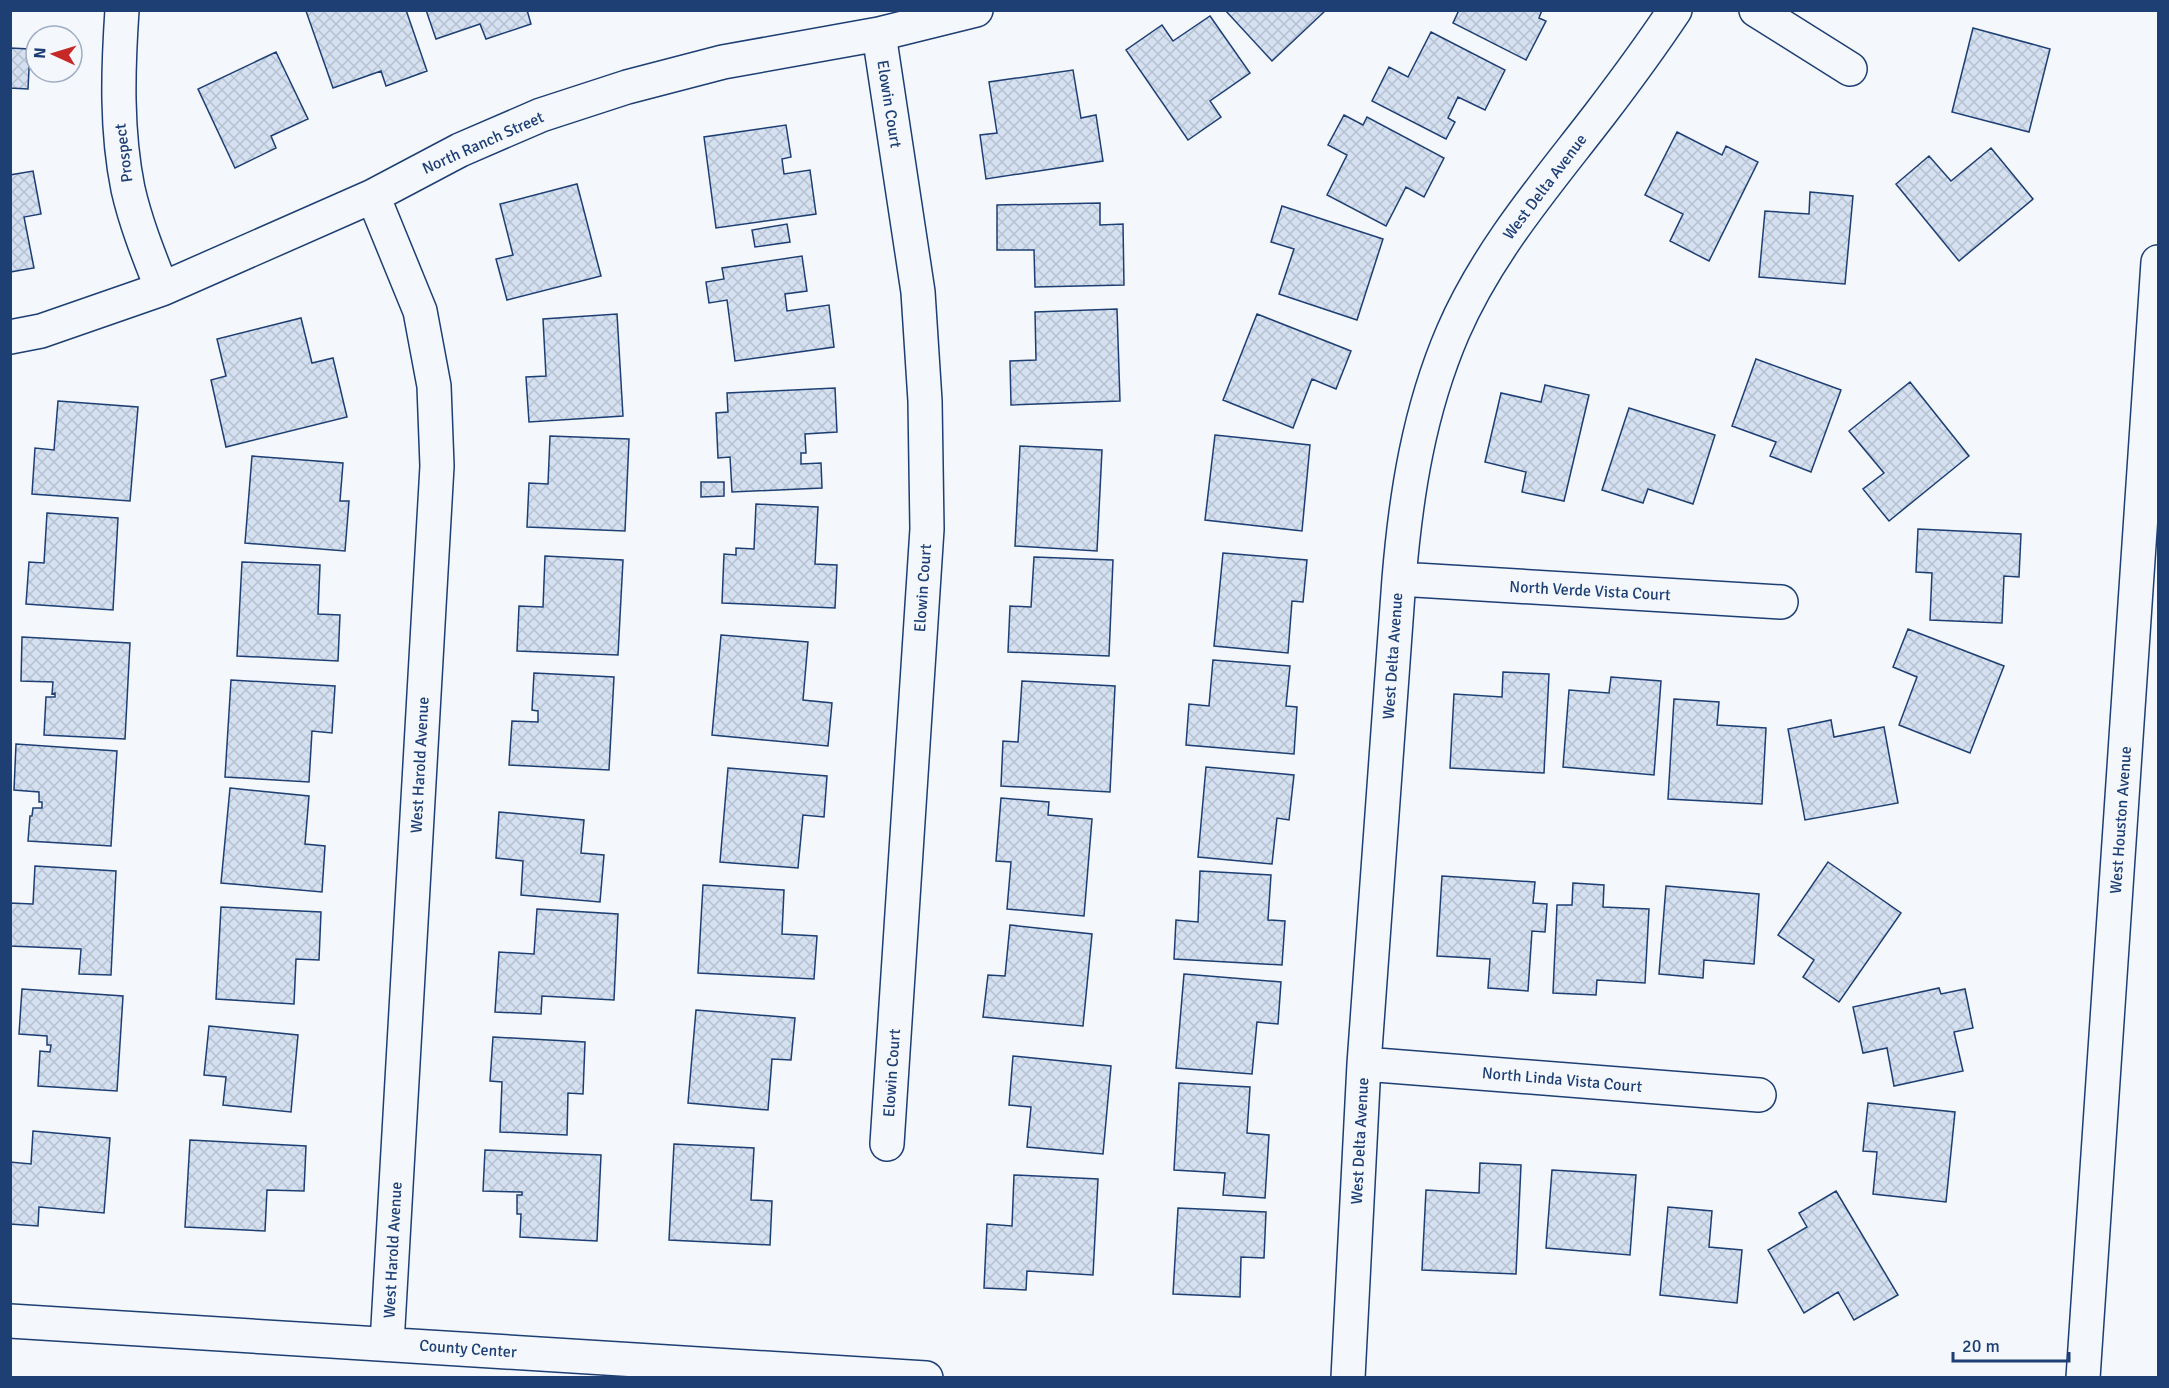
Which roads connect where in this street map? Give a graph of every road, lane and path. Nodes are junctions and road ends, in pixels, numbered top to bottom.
1 (122, 10) edge
2 (975, 10) edge
3 (1675, 10) edge
4 (1756, 10) edge
5 (879, 34) junction
6 (1850, 69) dead end
7 (373, 196) junction
8 (2158, 262) edge
9 (162, 289) junction
10 (10, 337) edge
11 (1399, 579) junction
12 (1781, 602) dead end
13 (1364, 1064) junction
14 (1759, 1095) dead end
15 (887, 1144) dead end
16 (10, 1321) edge
17 (387, 1344) junction
18 (747, 1372) edge
19 (926, 1377) edge
20 (1348, 1377) edge
21 (2083, 1377) edge

1 - 9 street, Prospect
2 - 5 street, North Ranch Street
3 - 11 street, West Delta Avenue
4 - 6 street
5 - 7 street, North Ranch Street
5 - 15 street, Elowin Court
7 - 9 street, North Ranch Street
7 - 17 street, West Harold Avenue
8 - 21 street, West Houston Avenue
9 - 10 street, North Ranch Street
11 - 12 street, North Verde Vista Court
11 - 13 street, West Delta Avenue
13 - 14 street, North Linda Vista Court
13 - 20 street, West Delta Avenue
16 - 17 street, County Center
17 - 18 street, County Center
18 - 19 street, County Center

